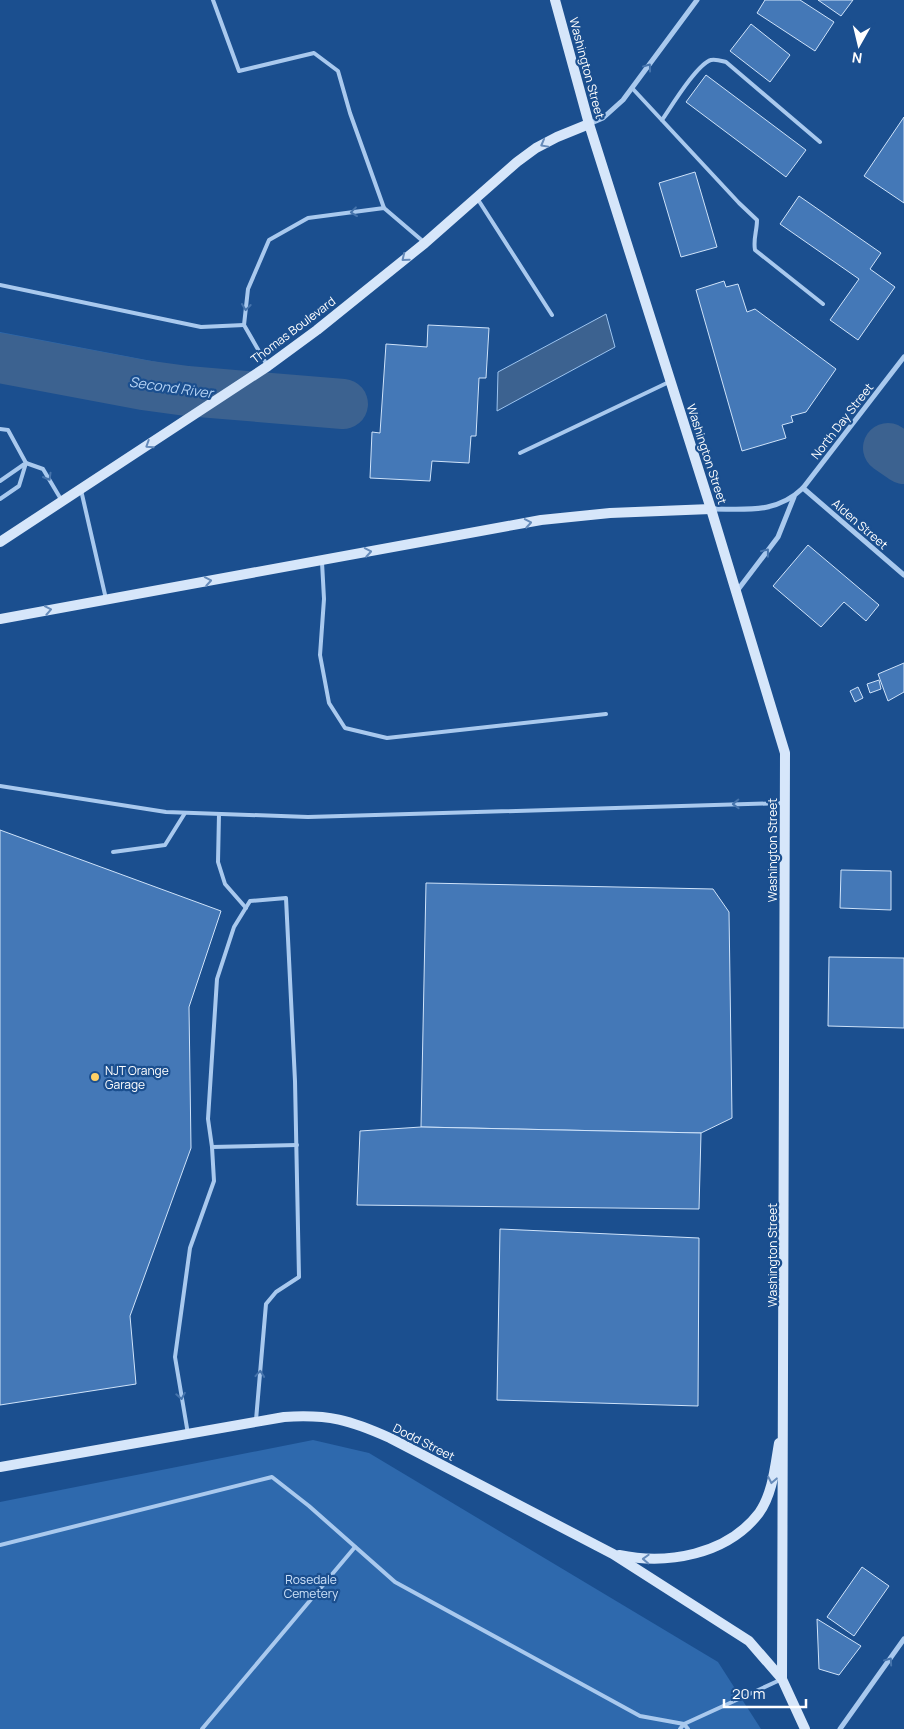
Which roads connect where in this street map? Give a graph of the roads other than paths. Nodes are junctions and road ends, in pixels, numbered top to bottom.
1 (213, 0) edge
2 (555, 0) edge
3 (697, 0) edge
4 (632, 88) junction
5 (662, 120) junction
6 (589, 124) junction
7 (820, 142) dead end
8 (476, 196) junction
9 (384, 208) junction
10 (425, 243) junction
11 (0, 285) edge
12 (822, 304) dead end
13 (552, 315) dead end
14 (244, 325) junction
15 (904, 357) edge
16 (268, 366) junction
17 (671, 381) junction
18 (0, 429) edge
19 (520, 453) dead end
20 (26, 463) junction
21 (0, 481) edge
22 (803, 488) junction
23 (81, 490) junction
24 (794, 497) junction
25 (0, 499) edge
26 (62, 502) junction
27 (711, 509) junction
28 (0, 542) edge
29 (322, 560) junction
30 (904, 574) edge
31 (736, 591) junction
32 (106, 599) junction
33 (0, 619) edge
34 (606, 714) dead end
35 (0, 786) edge
36 (785, 803) junction
37 (185, 813) junction
38 (219, 814) junction
39 (113, 852) dead end
40 (246, 908) junction
41 (297, 1145) junction
42 (212, 1146) junction
43 (784, 1415) junction
44 (256, 1422) junction
45 (188, 1434) junction
46 (0, 1467) edge
47 (0, 1545) edge
48 (355, 1547) junction
49 (613, 1554) junction
50 (904, 1639) edge
51 (782, 1679) junction
52 (684, 1724) junction
53 (202, 1729) edge
54 (680, 1729) edge
55 (688, 1729) edge
56 (805, 1729) edge
57 (840, 1729) edge

1 - 9 lane
2 - 6 street, Washington Street
4 -> 3 street
4 - 5 lane
4 - 6 street
5 - 7 lane
5 - 12 lane
6 -> 8 street, Thomas Boulevard
6 - 17 street, Washington Street
8 - 10 street, Thomas Boulevard
8 - 13 lane
9 - 10 lane
9 -> 14 lane
10 -> 16 street, Thomas Boulevard
11 - 14 lane
14 - 16 lane
15 - 22 street, North Day Street
16 -> 23 street, Thomas Boulevard
17 - 19 lane
17 - 27 street, Washington Street
18 - 20 lane
20 - 21 lane
20 - 25 lane
20 -> 26 lane
22 - 24 street, North Day Street
22 - 30 street, Alden Street
23 - 26 street, Thomas Boulevard
23 - 32 lane
24 - 27 street, North Day Street
31 -> 24 street, North Day Street
26 - 28 street, Thomas Boulevard
29 -> 27 street
27 - 31 street, Washington Street
32 -> 29 street
29 - 34 lane
31 - 36 street, Washington Street
33 -> 32 street
35 - 37 lane
36 -> 38 lane
36 - 43 street, Washington Street
37 - 38 lane
37 - 39 lane
38 - 40 lane
40 - 41 lane
40 - 42 lane
41 - 42 lane
44 -> 41 lane
42 -> 45 lane
43 -> 49 street
43 - 51 street, Washington Street
44 - 45 street, Dodd Street
44 - 49 street, Dodd Street
45 - 46 street, Dodd Street
47 - 48 lane
48 - 52 lane
48 - 53 lane
49 - 51 street, Dodd Street
57 -> 50 street
51 - 52 lane
51 - 56 street, Washington Street
52 - 54 lane
52 - 55 lane

